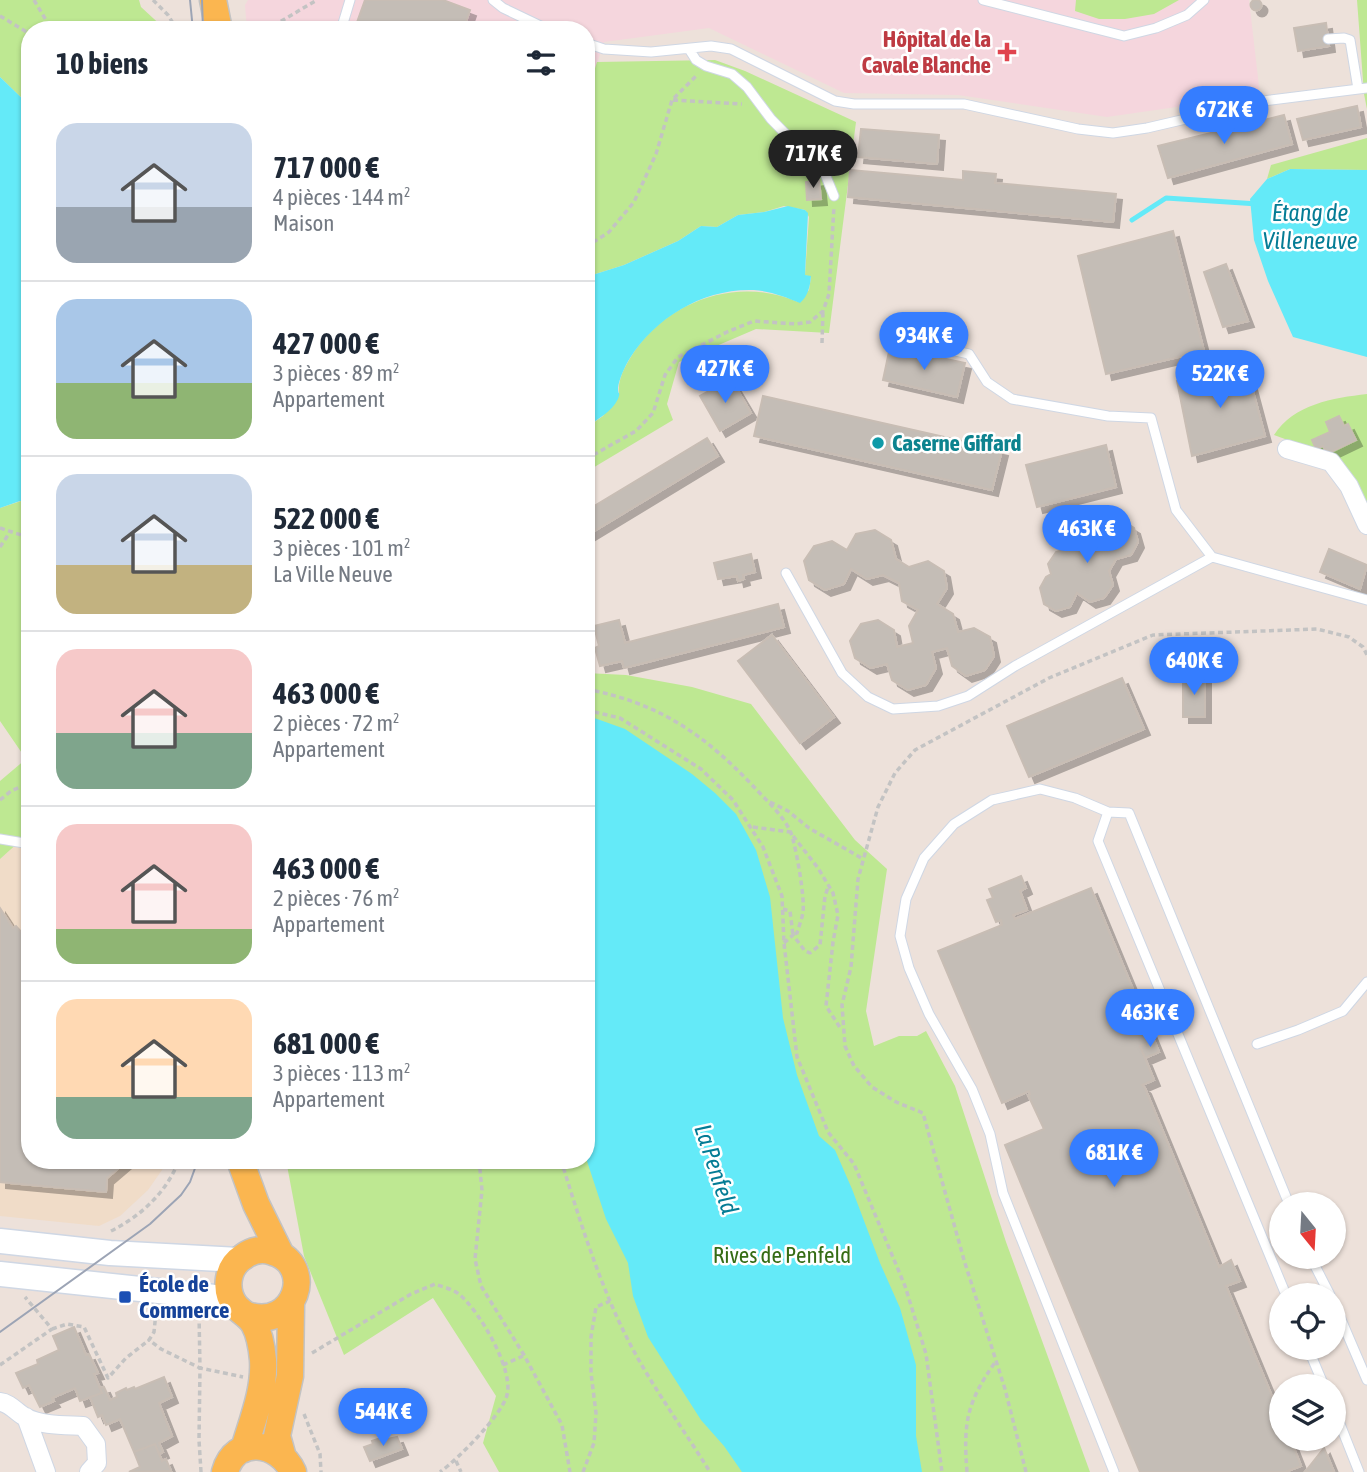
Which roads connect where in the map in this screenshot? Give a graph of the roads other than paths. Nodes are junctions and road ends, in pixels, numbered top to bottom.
1 (213, 0) edge
2 (350, 0) edge
3 (493, 0) edge
4 (983, 0) edge
5 (1204, 0) edge
6 (217, 21) edge
7 (344, 21) edge
8 (530, 21) edge
9 (1328, 39) dead end
10 (595, 46) edge
11 (689, 49) junction
12 (1363, 88) edge
13 (834, 196) road end
14 (893, 337) dead end
15 (1287, 449) dead end
16 (1367, 525) edge
17 (1212, 557) junction
18 (786, 573) dead end
19 (1367, 600) edge
20 (1108, 812) junction
21 (0, 839) edge
22 (21, 842) edge
23 (1367, 982) edge
24 (1257, 1044) dead end
25 (243, 1169) edge
26 (1284, 1192) edge
27 (0, 1241) edge
28 (281, 1255) junction
29 (242, 1257) junction
30 (12, 1276) edge
31 (1281, 1283) edge
32 (291, 1303) junction
33 (241, 1309) junction
34 (1346, 1331) edge
35 (1367, 1380) edge
36 (0, 1402) edge
37 (26, 1417) junction
38 (1346, 1438) edge
39 (244, 1449) junction
40 (287, 1463) edge
41 (47, 1472) edge
42 (89, 1472) edge
43 (225, 1472) edge
44 (1114, 1472) edge
45 (1360, 1472) edge

1 - 6 main road
2 - 7 lane
3 - 8 lane
4 - 5 lane
9 - 12 lane
10 - 11 lane
11 - 12 lane
11 - 13 lane
14 - 17 lane
15 - 16 street
17 - 18 lane
17 - 19 lane
20 - 26 lane
20 - 31 lane
20 - 44 lane
21 - 22 lane
23 - 24 lane
25 - 28 main road
25 - 29 main road
27 - 29 street
28 - 29 main road
28 - 32 main road
29 - 33 main road
30 - 33 street
32 - 33 main road
32 - 40 main road
33 - 39 main road
34 - 35 lane
36 - 37 street
37 - 41 street
37 - 42 street
38 - 45 lane
39 - 40 main road
39 - 43 main road

